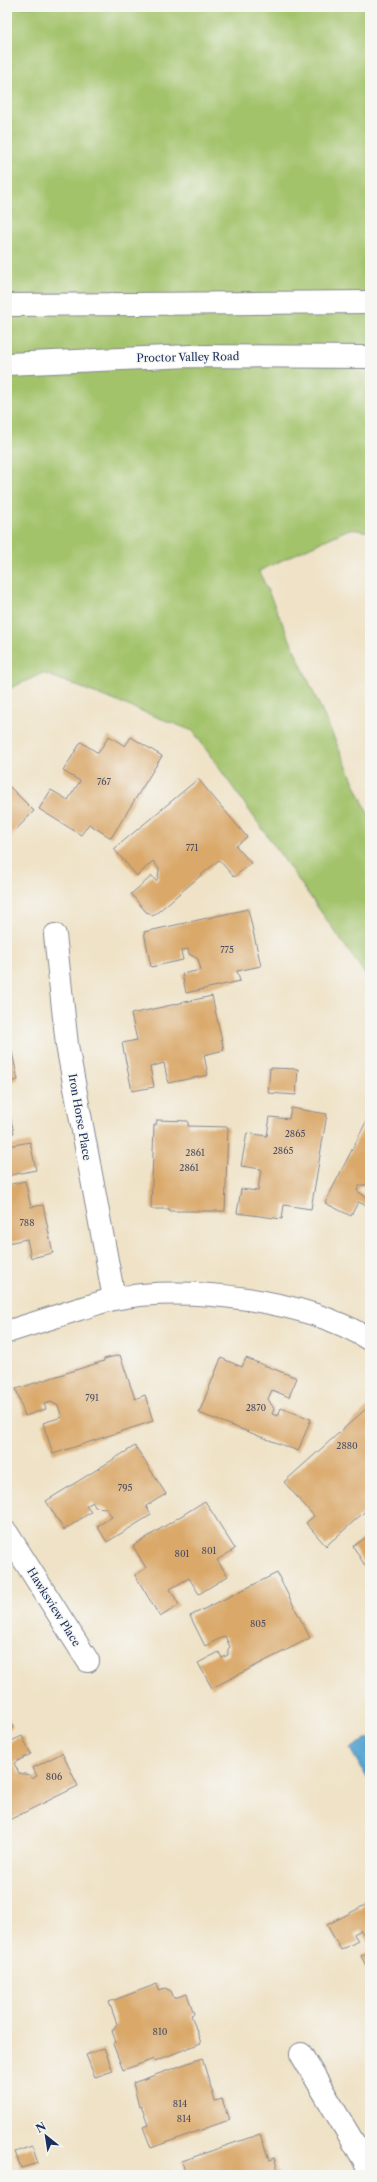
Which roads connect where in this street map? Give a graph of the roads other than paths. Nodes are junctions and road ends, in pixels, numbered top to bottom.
1 (370, 302) edge
2 (7, 305) edge
3 (370, 357) edge
4 (7, 364) edge
5 (55, 935) dead end
6 (114, 1298) junction
7 (7, 1332) edge
8 (363, 1336) edge
9 (7, 1533) edge
10 (88, 1661) dead end
11 (301, 2054) dead end
12 (370, 2175) edge

1 - 2 street
3 - 4 street, Proctor Valley Road
5 - 6 street, Iron Horse Place
6 - 7 street
6 - 8 street
9 - 10 street, Hawksview Place
11 - 12 street

